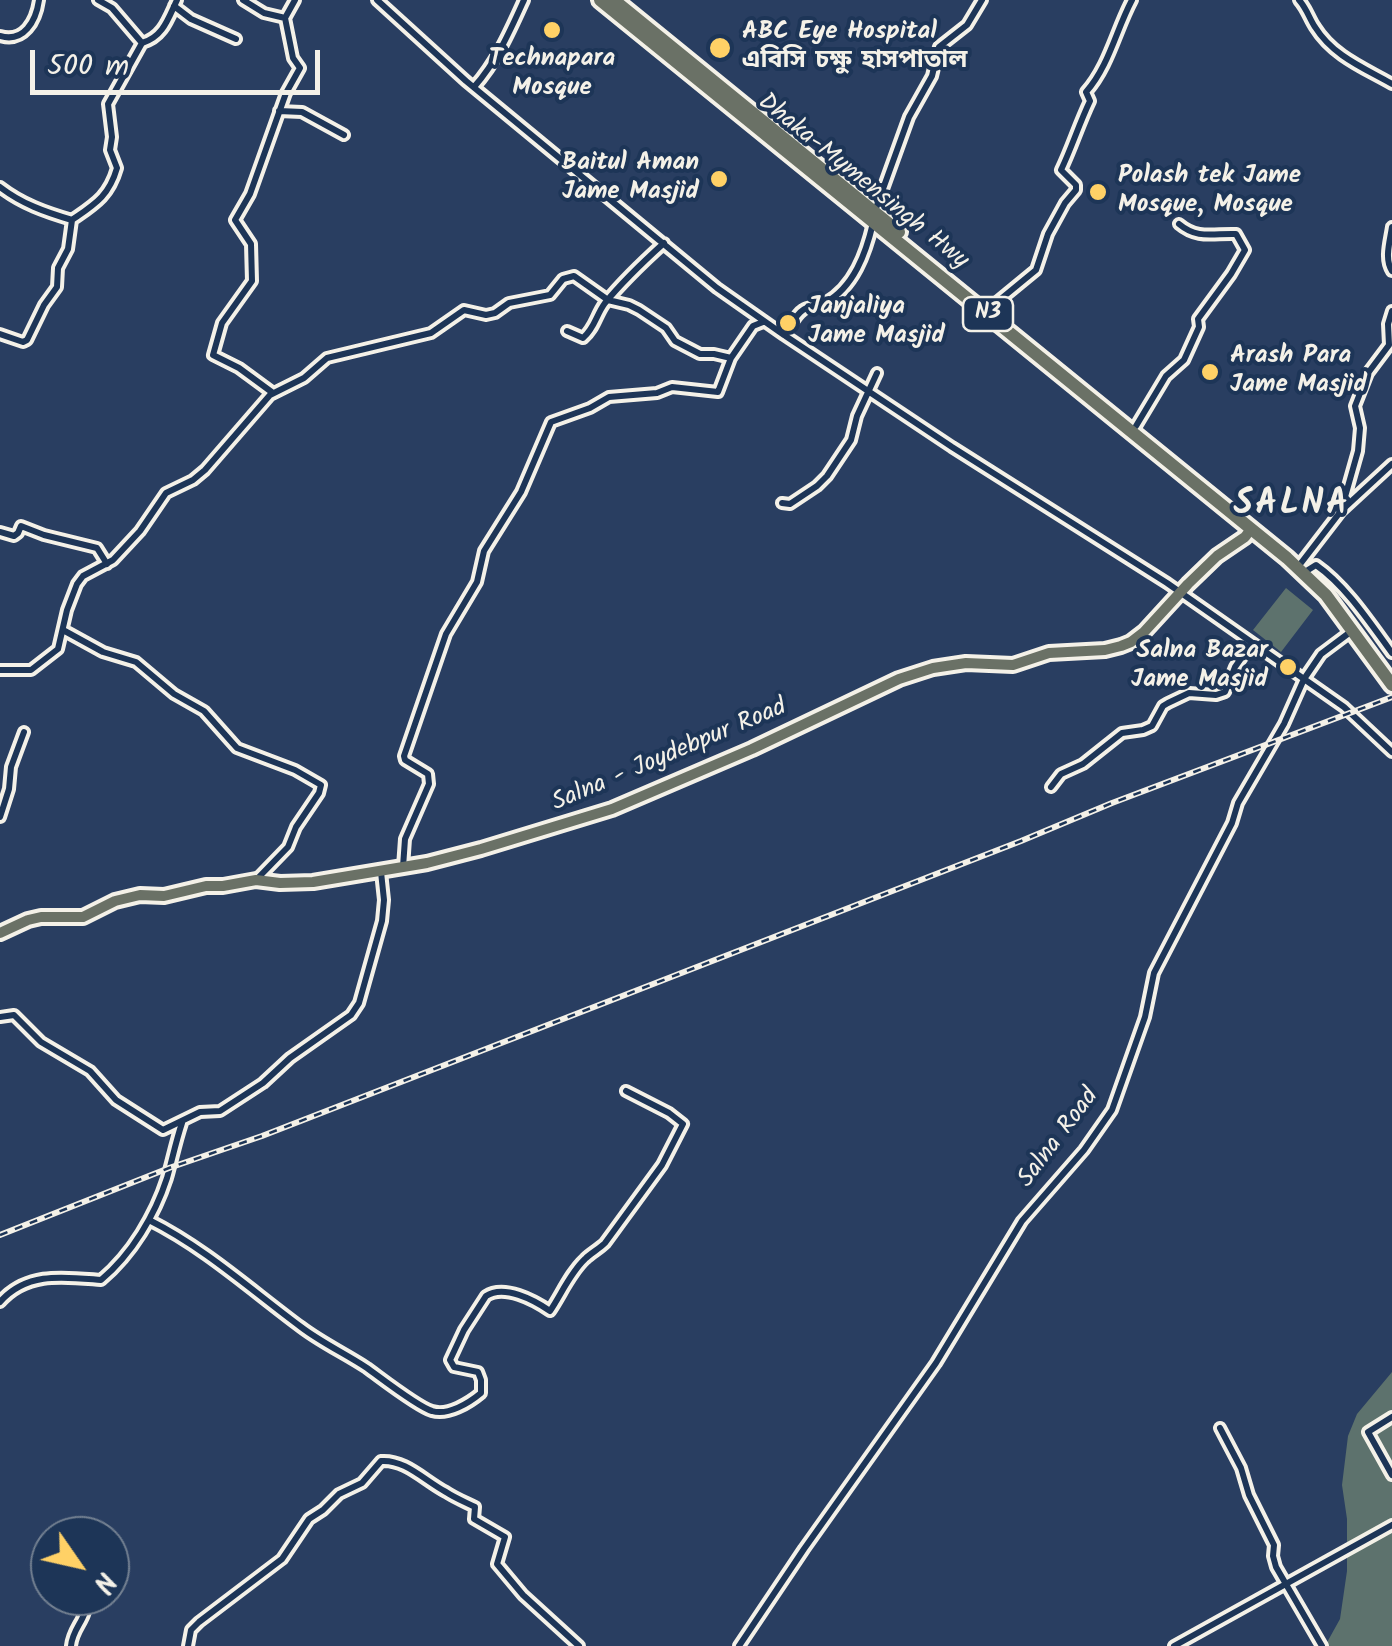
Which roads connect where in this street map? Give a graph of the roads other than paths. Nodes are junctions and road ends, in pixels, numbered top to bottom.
1 (40, 0) edge
2 (98, 0) edge
3 (244, 0) edge
4 (294, 0) edge
5 (377, 0) edge
6 (524, 0) edge
7 (600, 0) edge
8 (614, 0) edge
9 (982, 0) edge
10 (1132, 0) edge
11 (1299, 0) edge
12 (175, 3) edge
13 (285, 18) junction
14 (0, 36) edge
15 (236, 39) dead end
16 (142, 43) junction
17 (1392, 84) edge
18 (474, 88) junction
19 (280, 111) junction
20 (344, 135) dead end
21 (0, 187) edge
22 (874, 217) junction
23 (72, 220) junction
24 (1180, 224) dead end
25 (1392, 228) edge
26 (664, 243) junction
27 (1392, 271) edge
28 (608, 300) junction
29 (991, 307) junction
30 (1392, 311) edge
31 (764, 321) junction
32 (567, 331) dead end
33 (0, 334) edge
34 (784, 335) junction
35 (731, 358) junction
36 (878, 374) dead end
37 (868, 392) junction
38 (274, 394) junction
39 (1136, 426) junction
40 (1392, 464) edge
41 (782, 503) dead end
42 (1340, 511) junction
43 (1251, 529) junction
44 (0, 532) edge
45 (107, 564) junction
46 (1305, 566) junction
47 (1180, 592) junction
48 (63, 630) junction
49 (1360, 636) junction
50 (1252, 643) junction
51 (1392, 653) edge
52 (0, 670) edge
53 (1392, 675) edge
54 (1304, 679) junction
55 (1392, 685) edge
56 (24, 732) dead end
57 (1392, 752) edge
58 (1051, 787) dead end
59 (0, 817) edge
60 (403, 867) junction
61 (381, 870) junction
62 (256, 880) junction
63 (0, 934) edge
64 (0, 1016) edge
65 (626, 1090) dead end
66 (182, 1122) junction
67 (149, 1220) junction
68 (0, 1302) edge
69 (1392, 1417) edge
70 (1220, 1428) dead end
71 (1392, 1475) edge
72 (1392, 1525) edge
73 (1286, 1584) junction
74 (84, 1616) edge
75 (71, 1646) edge
76 (188, 1646) edge
77 (579, 1646) edge
78 (739, 1646) edge
79 (1174, 1646) edge
80 (1322, 1646) edge

1 - 14 street
2 - 16 street
3 - 13 street
4 - 13 street
5 - 18 street
6 - 18 street
7 - 22 highway, Dhaka-Mymensingh Hwy / N3
8 - 22 highway, Dhaka-Mymensingh Hwy / N3
9 - 22 street
10 - 29 street
11 - 17 street
12 - 15 street
12 - 16 street
13 - 19 street
16 - 23 street
18 - 26 street
19 - 20 street
19 - 38 street
21 - 23 street
22 - 29 highway, Dhaka-Mymensingh Hwy / N3
22 - 34 street
22 - 43 highway, Dhaka-Mymensingh Hwy / N3
23 - 33 street
24 - 39 street
25 - 27 street
26 - 28 street
26 - 31 street
28 - 32 street
28 - 35 street
28 - 38 street
29 - 39 highway, Dhaka-Mymensingh Hwy / N3
30 - 42 street
31 - 34 street
31 - 35 street
34 - 37 street
35 - 60 street
36 - 37 street
37 - 41 street
37 - 47 street
38 - 45 street
39 - 46 highway, Dhaka-Mymensingh Hwy / N3
40 - 42 street
42 - 46 street
43 - 47 main road, Salna - Joydebpur Road
43 - 49 highway, Dhaka-Mymensingh Hwy / N3
44 - 45 street
45 - 48 street
46 - 49 highway, Dhaka-Mymensingh Hwy / N3
46 - 51 street
47 - 50 street
47 - 60 main road, Salna - Joydebpur Road
48 - 52 street
48 - 62 street
49 - 53 highway, N3
49 - 54 street, Salna Road
49 - 55 highway, N3
50 - 54 street
50 - 58 street
54 - 57 street
54 - 78 street, Salna Road
56 - 59 street
60 - 61 main road, Salna - Joydebpur Road
61 - 62 main road, Salna - Joydebpur Road
61 - 66 street
62 - 63 main road, Salna - Joydebpur Road
64 - 66 street
65 - 67 street
66 - 67 street
67 - 68 street
69 - 71 street
70 - 73 street
72 - 73 street
73 - 79 street
73 - 80 street
74 - 75 street
76 - 77 street

